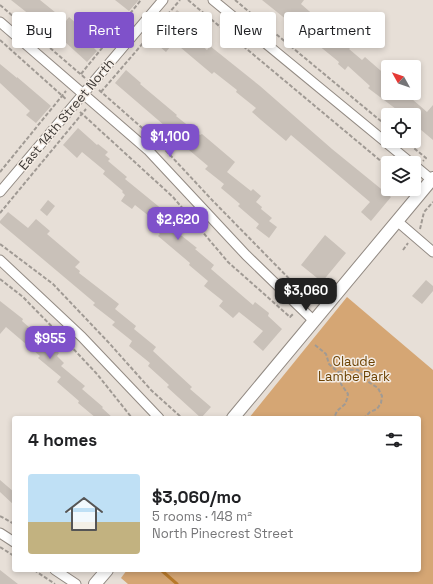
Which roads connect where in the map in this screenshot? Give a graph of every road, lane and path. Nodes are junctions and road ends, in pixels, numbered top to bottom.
1 (163, 0) edge
2 (188, 0) edge
3 (213, 0) edge
4 (235, 0) edge
5 (0, 22) edge
6 (0, 40) edge
7 (83, 94) junction
8 (73, 106) junction
9 (381, 120) edge
10 (402, 156) edge
11 (381, 161) edge
12 (421, 170) edge
13 (432, 179) edge
14 (0, 192) edge
15 (397, 221) junction
16 (0, 244) edge
17 (433, 252) edge
18 (0, 260) edge
19 (0, 279) edge
20 (309, 299) dead end
21 (300, 307) junction
22 (314, 321) junction
23 (315, 345) dead end
24 (338, 372) junction
25 (130, 416) edge
26 (157, 416) edge
27 (180, 416) edge
28 (235, 416) edge
29 (335, 416) edge
30 (366, 416) edge
31 (0, 516) edge
32 (12, 523) edge
33 (0, 533) edge
34 (12, 541) edge
35 (0, 547) edge
36 (12, 555) edge
37 (37, 572) edge
38 (58, 572) edge
39 (105, 572) edge
40 (55, 584) edge
41 (76, 584) edge
42 (95, 584) edge

1 - 7 street, East 14th Street North
2 - 11 path
3 - 10 street
4 - 9 path
5 - 7 street
6 - 8 path
7 - 8 street, East 14th Street North
7 - 21 street
8 - 14 street, East 14th Street North
8 - 21 path
12 - 13 street
13 - 15 main road
15 - 17 street
15 - 22 main road
16 - 27 path
18 - 26 street
19 - 25 path
20 - 21 path
21 - 22 street
22 - 28 main road
23 - 24 path
24 - 29 path
24 - 30 path
31 - 32 path
33 - 34 street
35 - 36 path
37 - 40 path
38 - 41 street
39 - 42 main road

